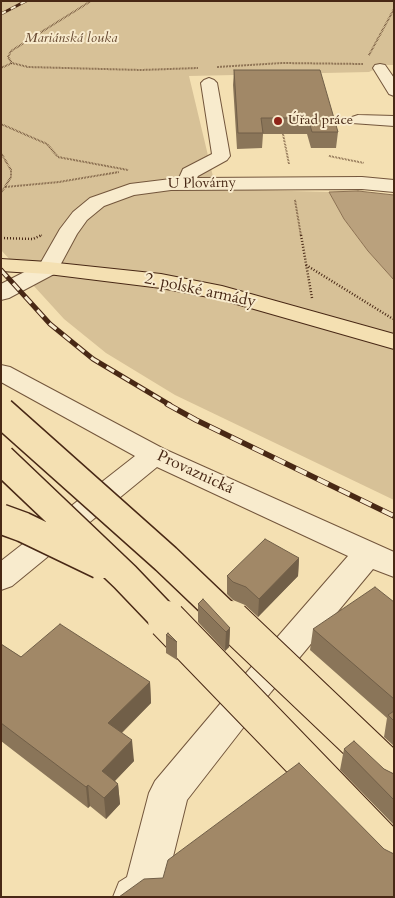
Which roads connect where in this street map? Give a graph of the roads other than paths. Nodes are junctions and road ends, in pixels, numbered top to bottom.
1 (380, 68) road end
2 (208, 73) road end
3 (394, 91) edge
4 (358, 120) dead end
5 (394, 121) edge
6 (187, 184) junction
7 (394, 186) edge
8 (1, 265) edge
9 (48, 268) junction
10 (1, 293) edge
11 (394, 342) edge
12 (6, 380) edge
13 (1, 412) edge
14 (154, 455) junction
15 (1, 459) edge
16 (1, 519) edge
17 (382, 560) edge
18 (125, 577) junction
19 (1, 578) edge
20 (394, 775) edge
21 (394, 855) edge
22 (134, 897) edge

1 - 3 street
2 - 6 street
4 - 5 street
6 - 7 street, U Plovárny
6 - 9 street, U Plovárny
8 - 9 main road, 2. polské armády
9 - 10 street
9 - 11 main road, 2. polské armády
12 - 14 street, Provaznická
13 - 20 main road, bridge
14 - 17 street, Provaznická
14 - 19 street
15 - 18 main road, bridge
16 - 18 main road, bridge
17 - 22 street
18 - 21 main road, bridge

